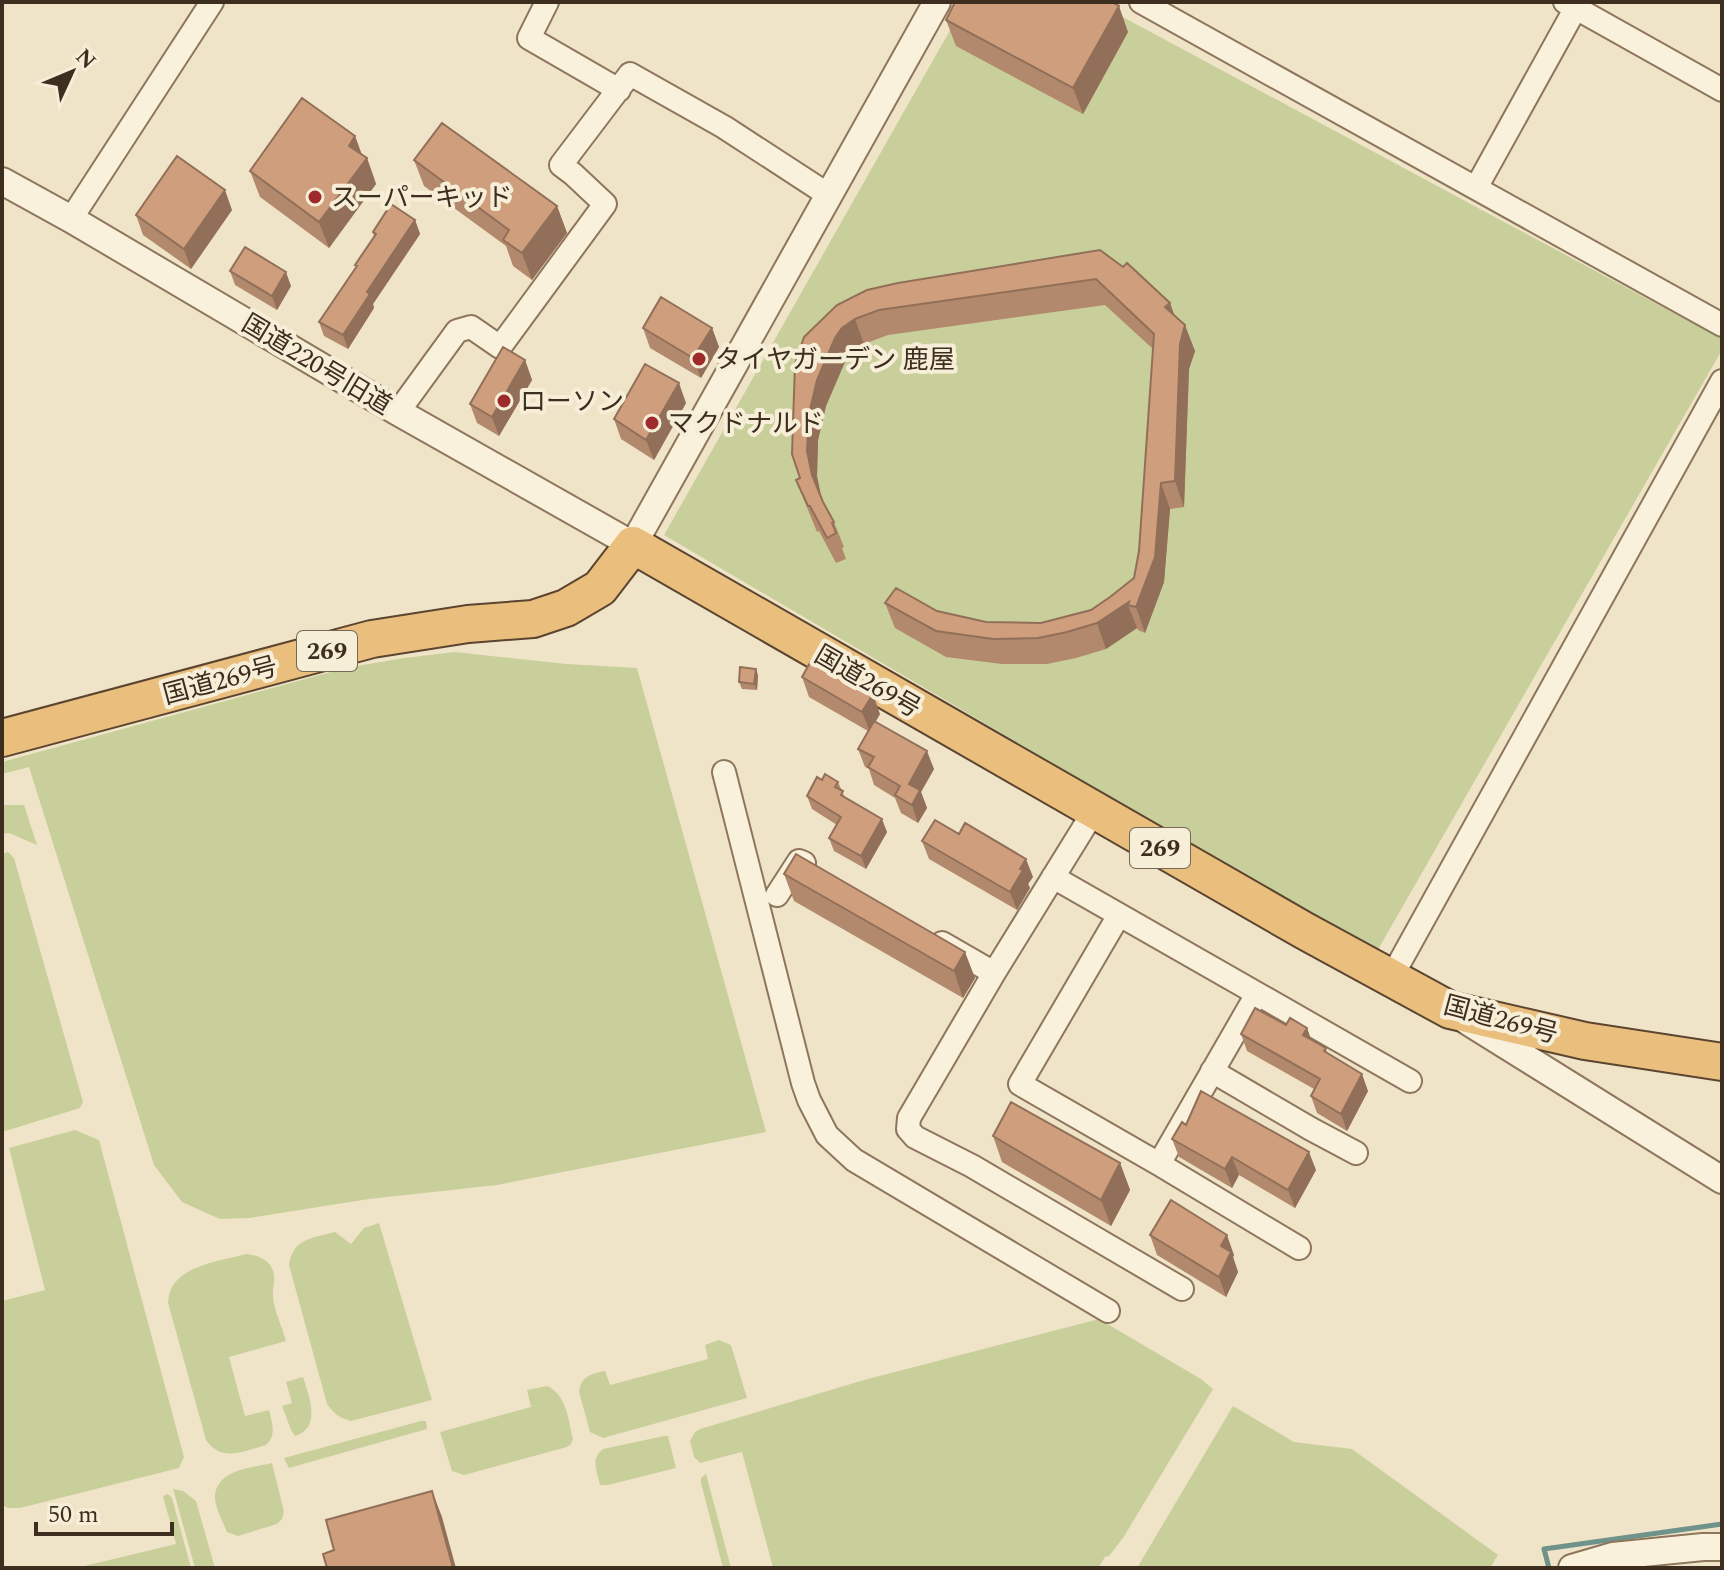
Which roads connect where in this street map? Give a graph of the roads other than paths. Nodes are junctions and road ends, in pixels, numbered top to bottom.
1 (212, 2) edge
2 (547, 2) edge
3 (937, 2) edge
4 (1141, 2) edge
5 (1573, 4) edge
6 (619, 90) junction
7 (1722, 90) edge
8 (2, 181) edge
9 (1476, 188) junction
10 (830, 196) junction
11 (71, 219) junction
12 (1722, 325) edge
13 (1722, 381) edge
14 (398, 412) junction
15 (633, 545) junction
16 (2, 738) edge
17 (724, 772) dead end
18 (1094, 811) junction
19 (825, 876) edge
20 (1053, 877) junction
21 (777, 895) dead end
22 (1119, 915) junction
23 (929, 936) edge
24 (994, 973) junction
25 (1391, 978) junction
26 (1257, 994) junction
27 (1450, 1010) junction
28 (1722, 1062) edge
29 (1212, 1071) junction
30 (1410, 1081) dead end
31 (1356, 1153) dead end
32 (1159, 1164) junction
33 (1722, 1180) edge
34 (1299, 1248) dead end
35 (1182, 1289) dead end
36 (1108, 1311) dead end
37 (1722, 1547) edge
38 (1572, 1568) edge

1 - 11 street
2 - 6 street
3 - 10 street
4 - 9 street
5 - 7 street
5 - 9 street
6 - 10 street
6 - 14 street
8 - 11 street, 国道220号旧道
9 - 12 street
10 - 15 street
11 - 14 street, 国道220号旧道
13 - 25 street
14 - 15 street, 国道220号旧道
15 - 16 highway, 国道269号 / 269
15 - 18 highway, 国道269号 / 269
17 - 36 street
18 - 20 street
18 - 25 highway, 国道269号 / 269
19 - 21 street
20 - 22 street
20 - 24 street
22 - 26 street
22 - 32 street
23 - 24 street
24 - 35 street
25 - 27 highway, 国道269号 / 269
26 - 29 street
26 - 30 street
27 - 28 highway, 国道269号 / 269
27 - 33 street
29 - 31 street
29 - 32 street
32 - 34 street
37 - 38 street

